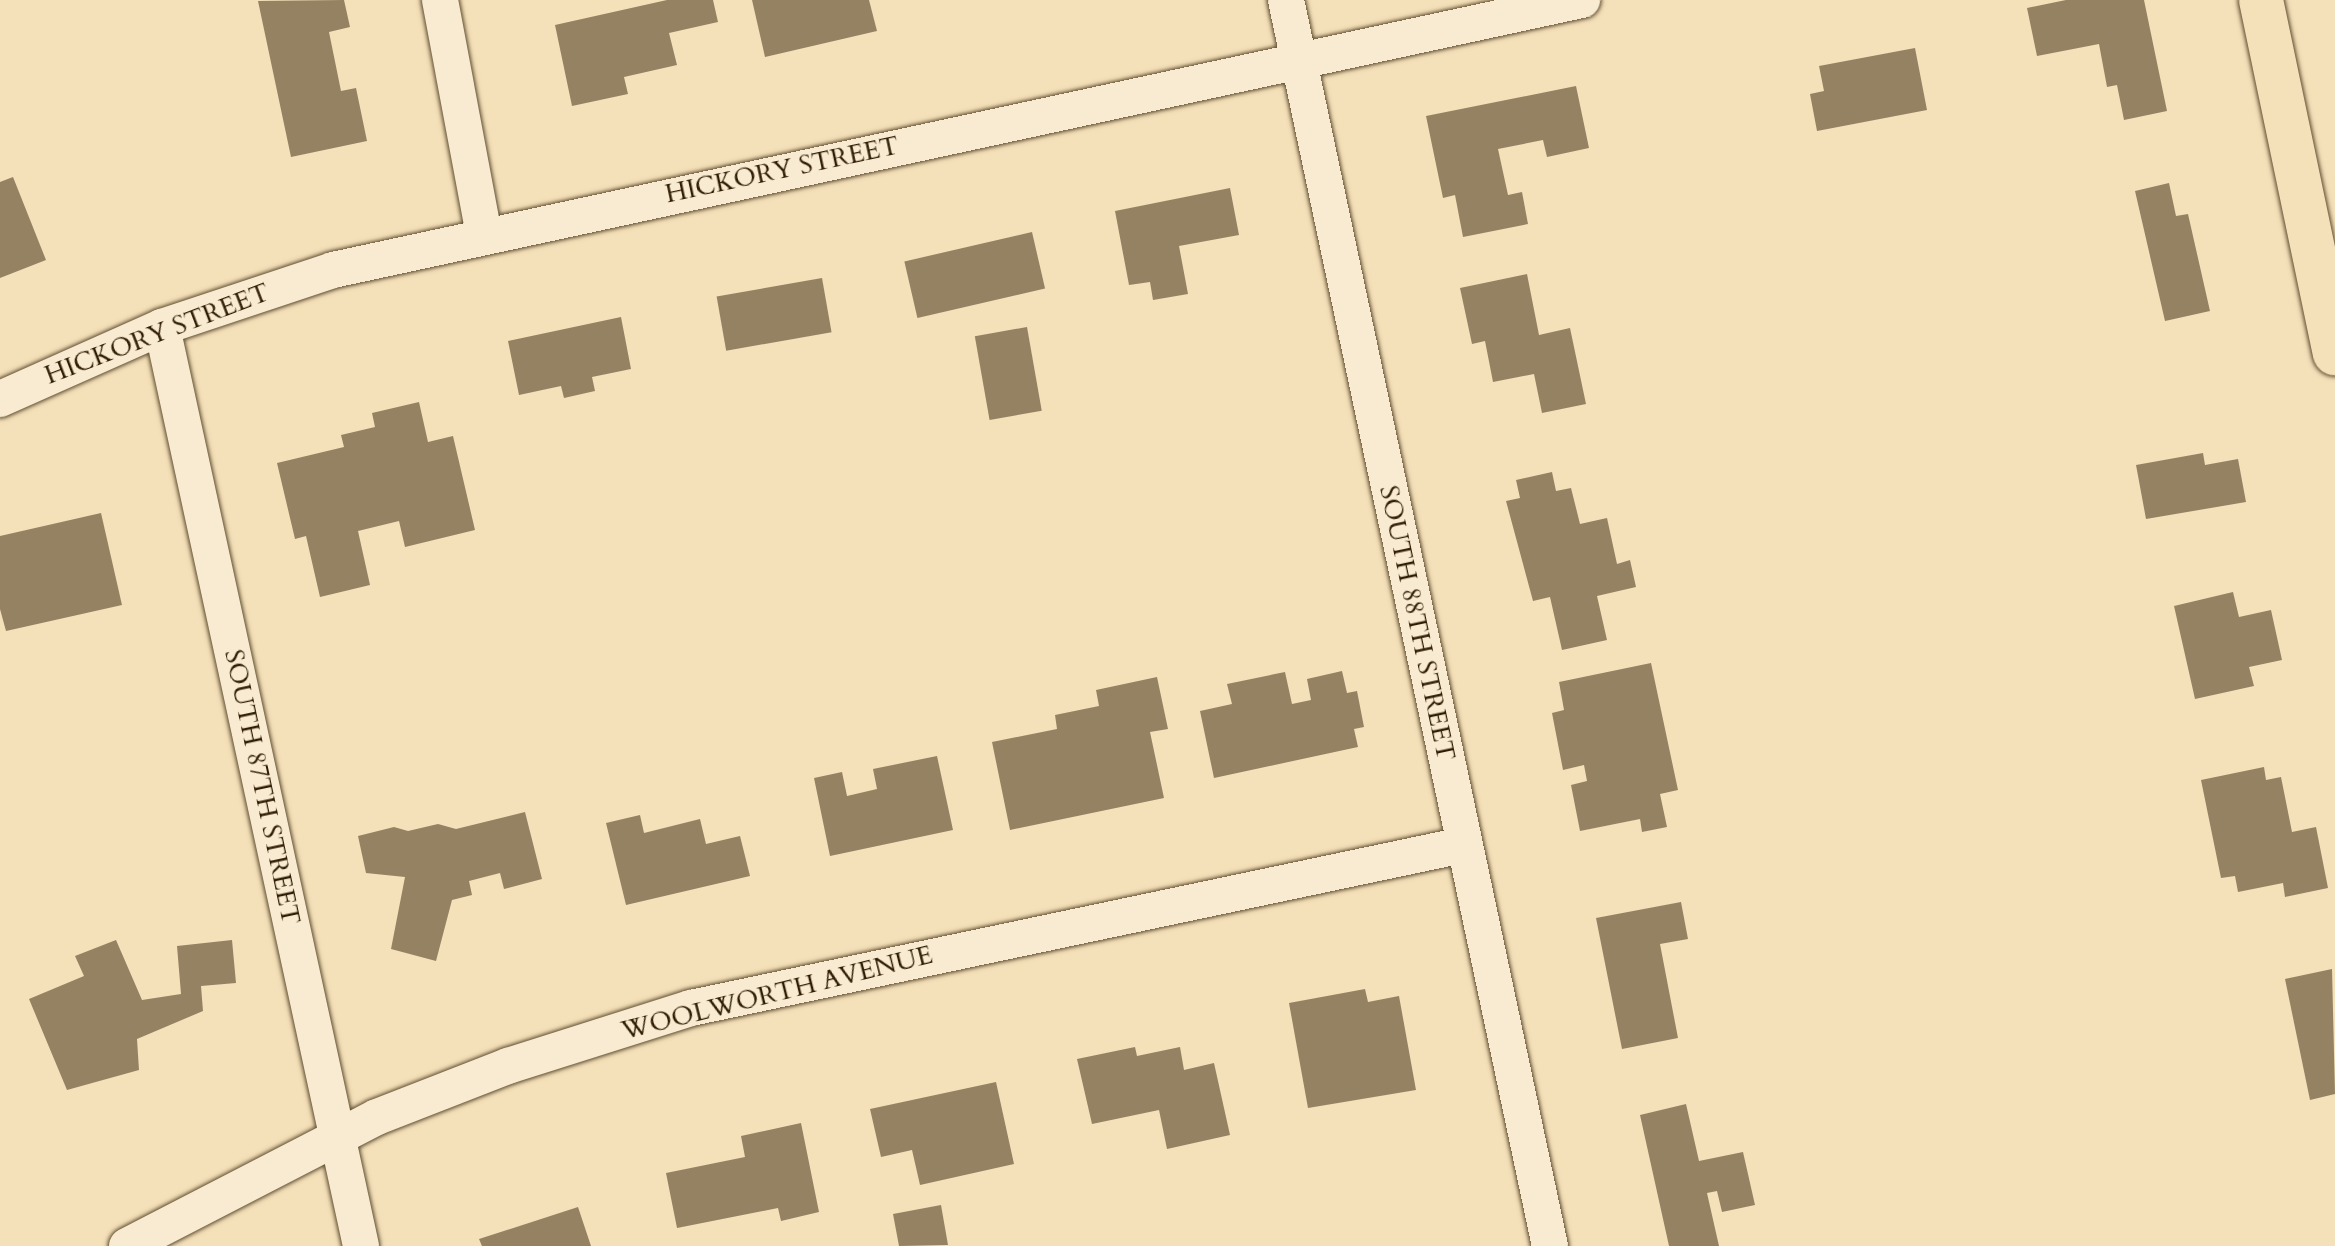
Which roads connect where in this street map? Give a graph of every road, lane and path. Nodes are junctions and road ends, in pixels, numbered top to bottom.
1 (440, 0) edge
2 (1286, 0) edge
3 (1582, 0) edge
4 (2261, 0) edge
5 (1299, 60) junction
6 (484, 234) junction
7 (162, 327) junction
8 (2335, 353) edge
9 (0, 399) edge
10 (1463, 845) junction
11 (336, 1139) junction
12 (127, 1246) edge
13 (361, 1246) edge
14 (1550, 1246) edge

1 - 6 street
2 - 5 street, SOUTH 88TH STREET
3 - 5 street, HICKORY STREET
4 - 8 main road
5 - 6 street, HICKORY STREET
5 - 10 street, SOUTH 88TH STREET
6 - 7 street, HICKORY STREET
7 - 9 street, HICKORY STREET
7 - 11 street, SOUTH 87TH STREET
10 - 11 street, WOOLWORTH AVENUE
10 - 14 street, SOUTH 88TH STREET
11 - 12 street, WOOLWORTH AVENUE
11 - 13 street, SOUTH 87TH STREET

